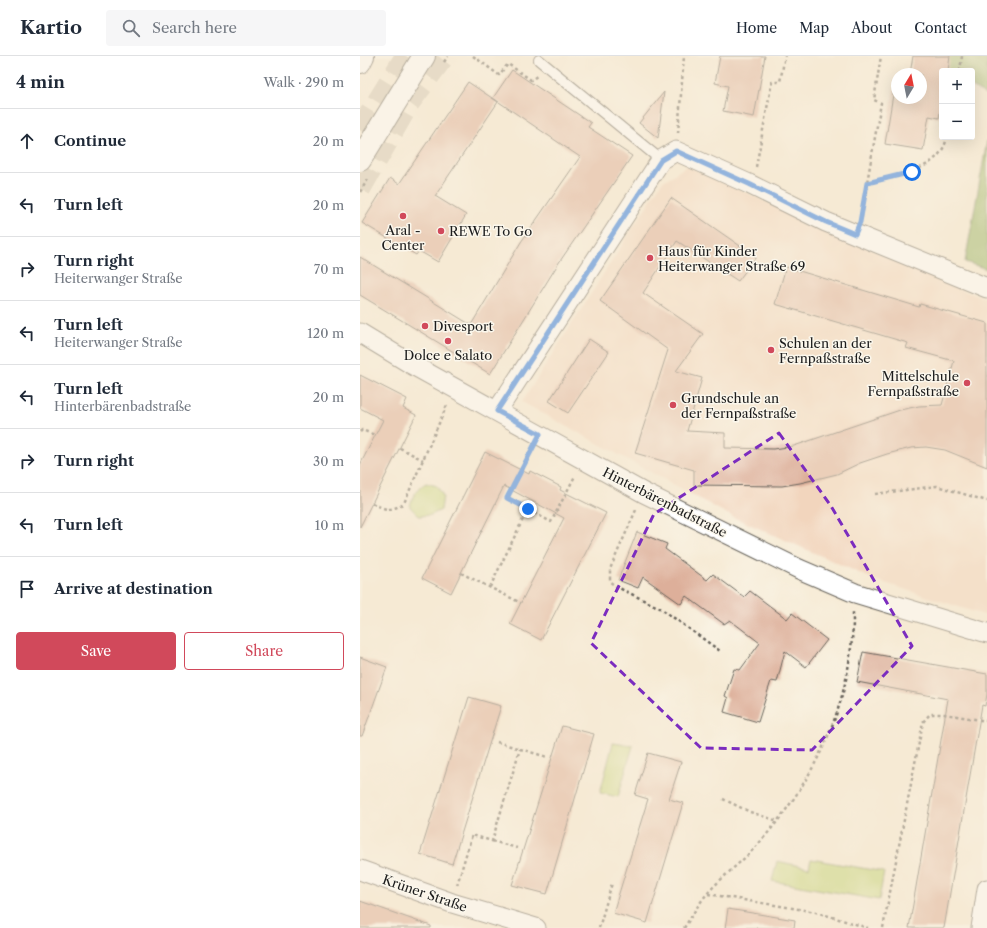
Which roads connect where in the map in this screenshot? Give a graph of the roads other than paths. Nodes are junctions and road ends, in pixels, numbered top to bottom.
1 (363, 56) edge
2 (424, 56) edge
3 (539, 60) dead end
4 (360, 62) edge
5 (668, 156) junction
6 (360, 160) edge
7 (987, 288) edge
8 (360, 333) edge
9 (497, 411) junction
10 (987, 633) edge
11 (360, 870) edge
12 (987, 889) edge
13 (536, 928) edge
14 (982, 928) edge

1 - 4 highway
2 - 6 highway
3 - 5 lane
5 - 7 street
5 - 9 street
8 - 9 street, Hinterbärenbadstraße
9 - 10 street, Hinterbärenbadstraße
11 - 13 street, Krüner Straße
12 - 14 street

